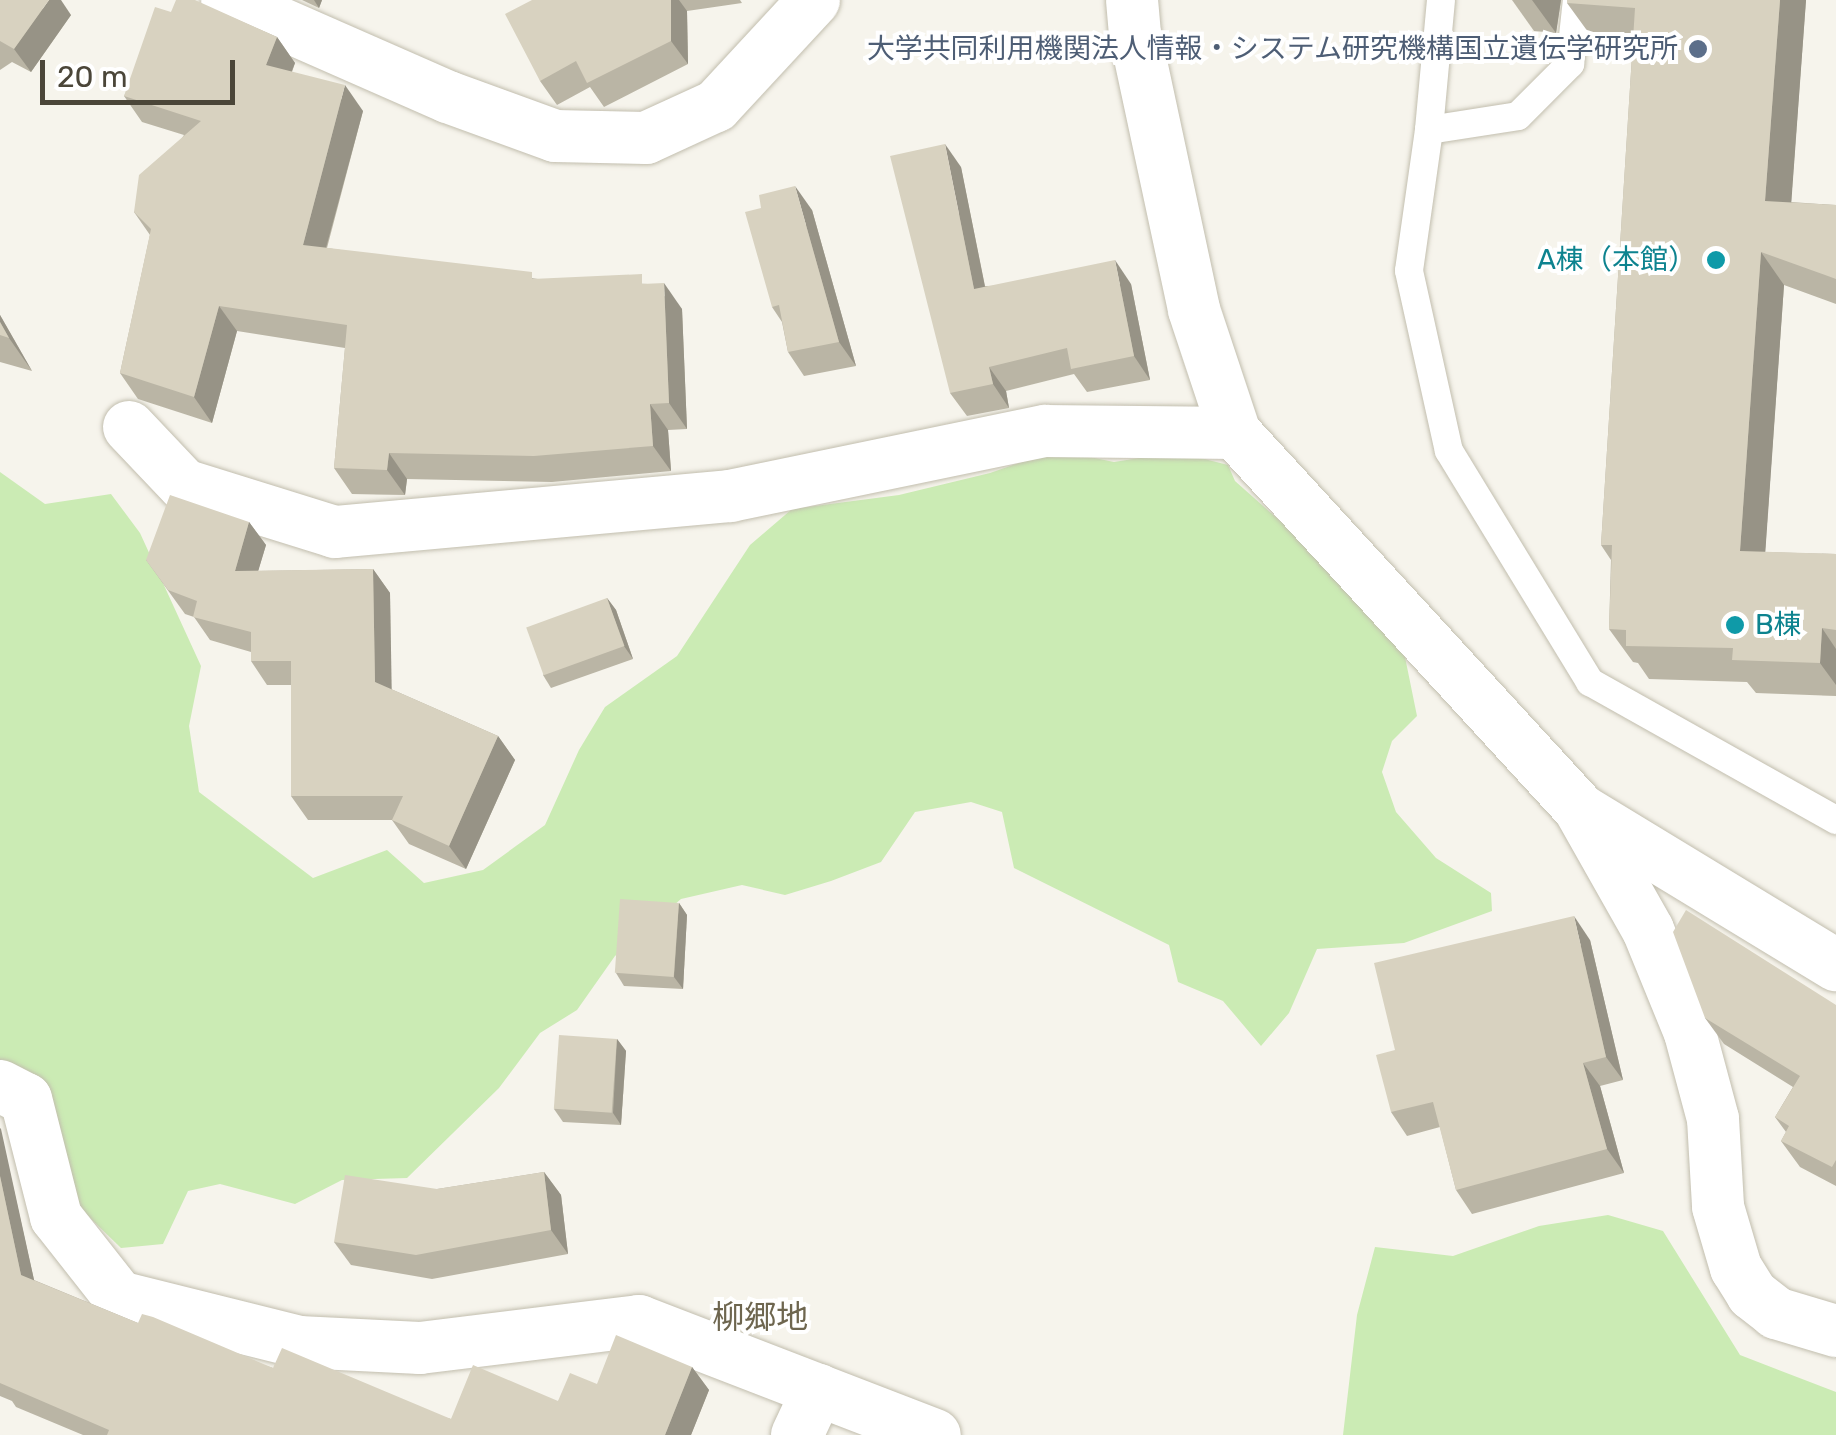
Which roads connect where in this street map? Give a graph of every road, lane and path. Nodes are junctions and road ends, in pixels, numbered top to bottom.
1 (226, 0) edge
2 (814, 0) edge
3 (1132, 0) edge
4 (1441, 0) edge
5 (1577, 0) edge
6 (1429, 130) junction
7 (129, 426) dead end
8 (1235, 433) junction
9 (1579, 808) junction
10 (1836, 820) edge
11 (1836, 966) edge
12 (0, 1086) edge
13 (1836, 1331) edge
14 (808, 1412) edge
15 (934, 1435) edge

1 - 2 street
3 - 8 street
4 - 6 lane
5 - 6 lane
6 - 10 lane
7 - 8 street
8 - 9 street
9 - 11 street
9 - 13 street
12 - 14 street
14 - 15 street

